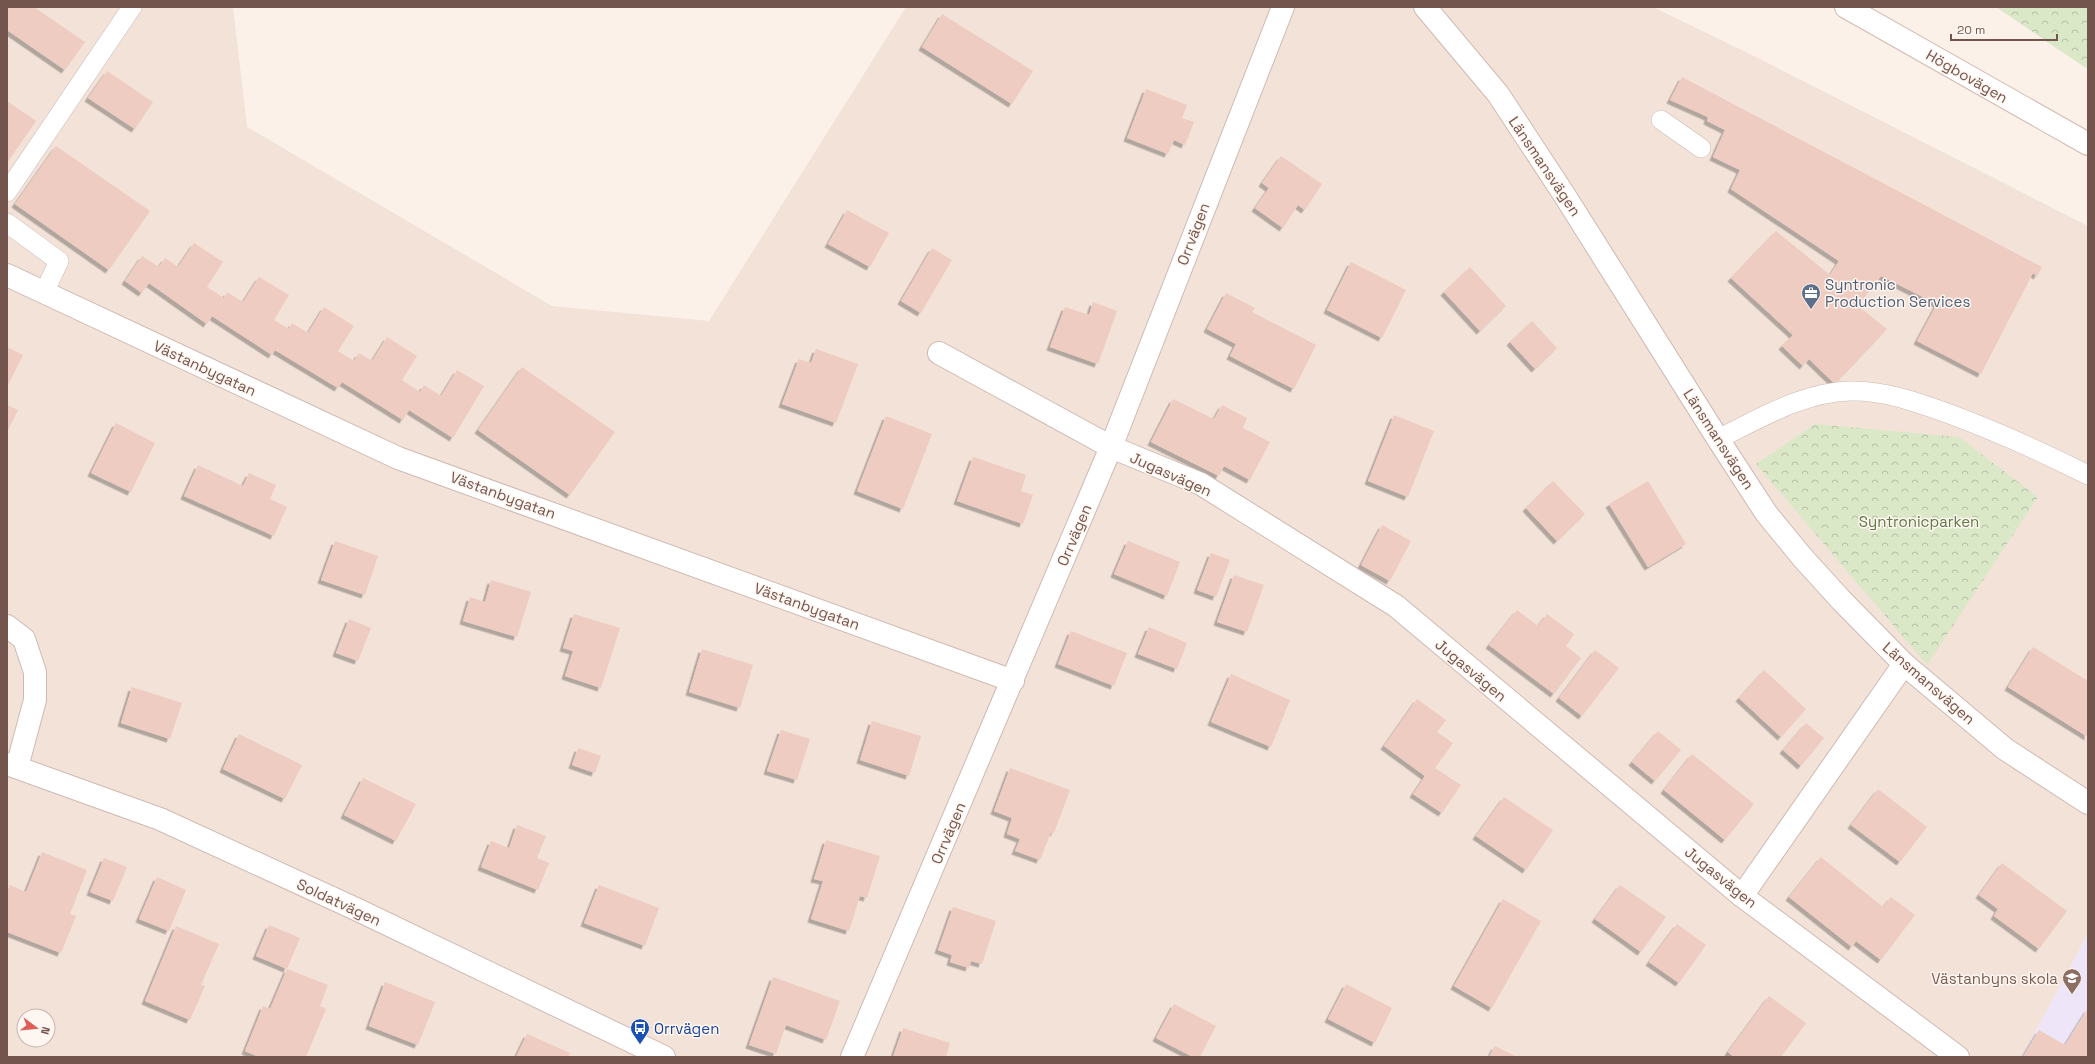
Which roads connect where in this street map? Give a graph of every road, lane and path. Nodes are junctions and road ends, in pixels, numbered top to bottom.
1 (132, 7) edge
2 (1283, 7) edge
3 (1425, 7) edge
4 (1846, 7) edge
5 (1661, 120) dead end
6 (2088, 144) edge
7 (1701, 148) dead end
8 (7, 192) edge
9 (7, 223) edge
10 (7, 275) edge
11 (44, 293) junction
12 (939, 353) dead end
13 (1718, 439) junction
14 (1111, 447) junction
15 (2088, 475) edge
16 (7, 626) edge
17 (1904, 664) junction
18 (1013, 681) junction
19 (12, 765) edge
20 (2088, 803) edge
21 (1742, 896) junction
22 (664, 1057) edge
23 (852, 1057) edge
24 (1958, 1057) edge

1 - 8 lane
2 - 14 street, Orrvägen
3 - 13 street, Länsmansvägen
4 - 6 street, Högbovägen
5 - 7 lane
9 - 11 lane
10 - 11 street, Västanbygatan
11 - 18 street, Västanbygatan
12 - 14 street, Jugasvägen
13 - 15 lane
13 - 17 street, Länsmansvägen
14 - 18 street, Orrvägen
14 - 21 street, Jugasvägen
16 - 19 street
17 - 20 street, Länsmansvägen
17 - 21 street
18 - 23 street, Orrvägen
19 - 22 street, Soldatvägen
21 - 24 street, Jugasvägen

